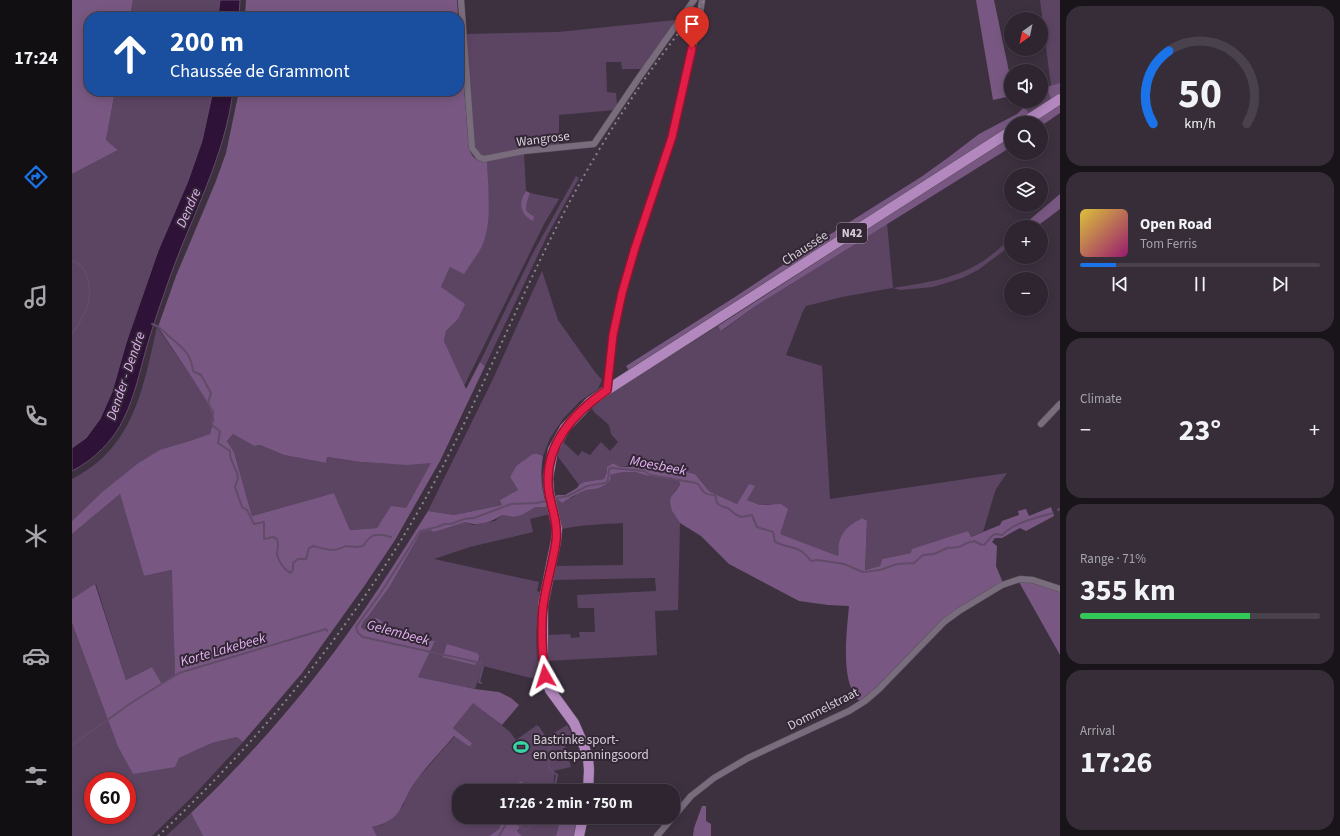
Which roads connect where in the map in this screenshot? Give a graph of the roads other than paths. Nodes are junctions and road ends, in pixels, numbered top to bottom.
1 (461, 0) edge
2 (694, 0) edge
3 (702, 0) edge
4 (462, 12) edge
5 (464, 40) edge
6 (1060, 99) edge
7 (1034, 116) edge
8 (1004, 136) edge
9 (607, 390) junction
10 (1060, 404) edge
11 (1042, 424) dead end
12 (1060, 589) edge
13 (588, 784) edge
14 (582, 824) edge
15 (579, 836) edge
16 (657, 836) edge

1 - 4 street, Wangrose
2 - 5 street, Wangrose
3 - 9 street
6 - 7 main road
8 - 9 main road, Chaussée / N42
9 - 13 main road, N42
10 - 11 street
12 - 16 street, Dommelstraat
14 - 15 main road

